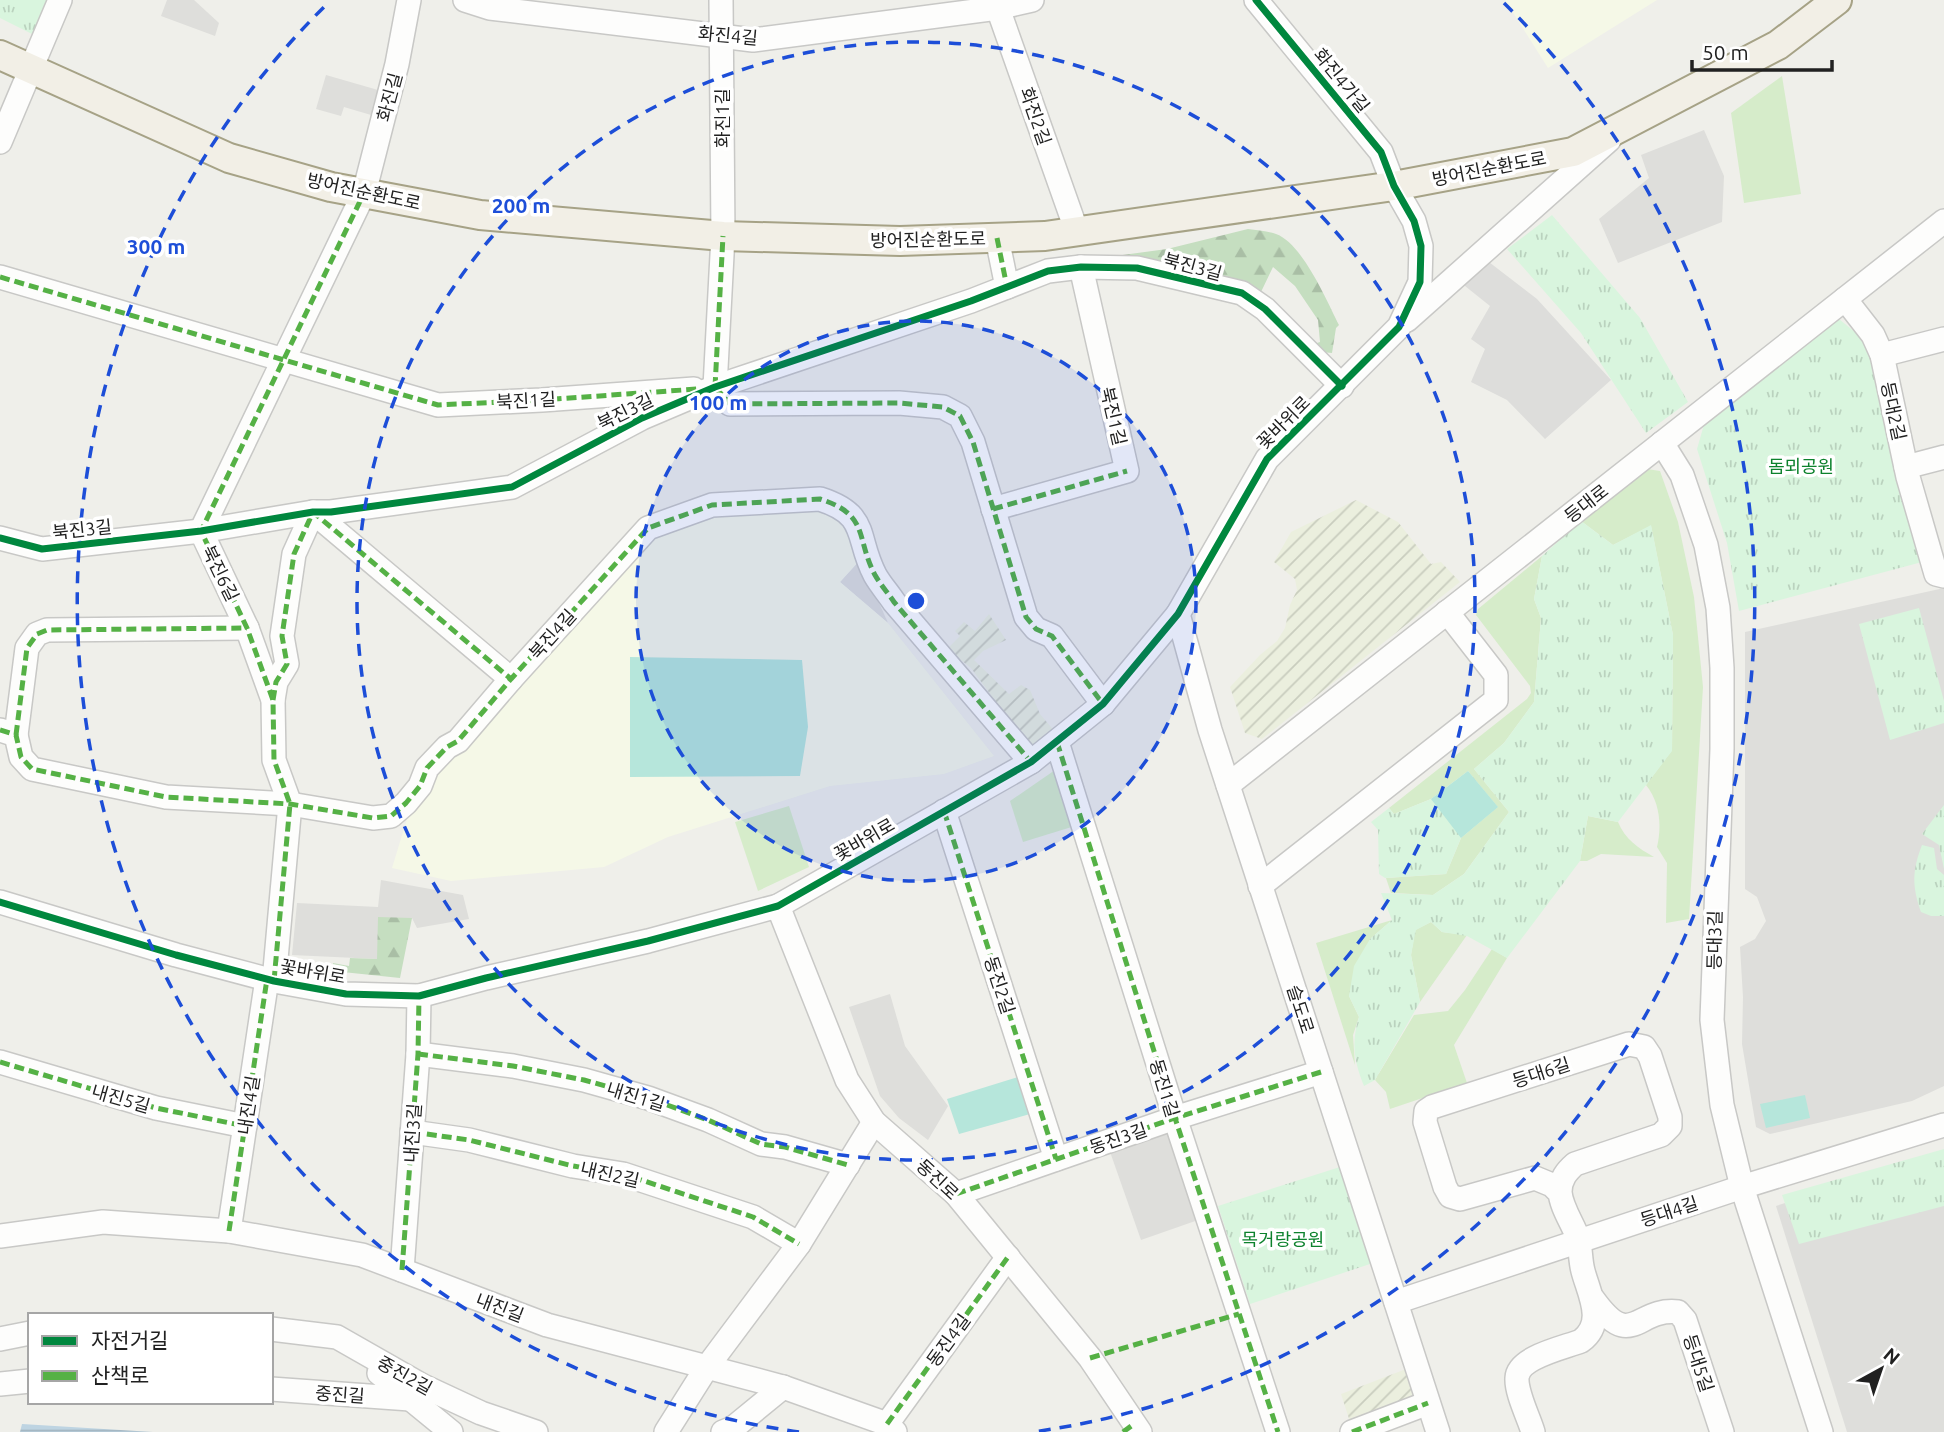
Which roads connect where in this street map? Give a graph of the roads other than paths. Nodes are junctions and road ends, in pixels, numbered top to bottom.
1 (60, 0) edge
2 (409, 0) edge
3 (465, 0) edge
4 (721, 0) edge
5 (1032, 0) edge
6 (1256, 0) edge
7 (1833, 1) edge
8 (997, 4) edge
9 (722, 36) junction
10 (0, 55) edge
11 (31, 71) junction
12 (1627, 123) junction
13 (0, 142) edge
14 (1394, 186) junction
15 (364, 193) junction
16 (1944, 221) edge
17 (1077, 232) junction
18 (723, 236) junction
19 (997, 238) junction
20 (1081, 267) junction
21 (0, 277) edge
22 (1007, 287) junction
23 (1845, 299) junction
24 (1399, 327) junction
25 (1944, 339) edge
26 (1882, 355) junction
27 (285, 360) junction
28 (1342, 386) junction
29 (715, 387) junction
30 (1662, 443) junction
31 (1944, 457) edge
32 (1906, 467) junction
33 (993, 509) junction
34 (313, 512) junction
35 (201, 531) junction
36 (0, 538) edge
37 (1944, 576) edge
38 (1447, 612) junction
39 (1178, 614) junction
40 (247, 628) junction
41 (511, 679) junction
42 (272, 700) junction
43 (1103, 704) junction
44 (8, 733) edge
45 (1057, 742) junction
46 (1031, 762) junction
47 (1228, 785) junction
48 (290, 804) junction
49 (944, 811) junction
50 (1260, 886) junction
51 (0, 902) edge
52 (778, 906) junction
53 (270, 980) junction
54 (419, 996) junction
55 (418, 1054) junction
56 (0, 1062) edge
57 (1321, 1072) junction
58 (1175, 1118) junction
59 (874, 1122) junction
60 (1944, 1125) edge
61 (245, 1126) junction
62 (412, 1132) junction
63 (1056, 1160) junction
64 (848, 1165) junction
65 (1742, 1187) junction
66 (1560, 1193) junction
67 (956, 1194) junction
68 (229, 1231) junction
69 (0, 1236) edge
70 (1578, 1241) junction
71 (799, 1244) junction
72 (1008, 1257) junction
73 (402, 1270) junction
74 (1593, 1299) junction
75 (1396, 1302) junction
76 (273, 1329) edge
77 (28, 1333) edge
78 (337, 1337) junction
79 (0, 1339) edge
80 (706, 1367) junction
81 (28, 1381) edge
82 (0, 1384) edge
83 (783, 1387) junction
84 (273, 1389) edge
85 (410, 1399) junction
86 (1428, 1403) junction
87 (891, 1428) edge
88 (1132, 1430) edge
89 (452, 1432) edge
90 (536, 1432) edge
91 (666, 1432) edge
92 (723, 1432) edge
93 (1278, 1432) edge
94 (1352, 1432) edge
95 (1438, 1432) edge
96 (1533, 1432) edge
97 (1722, 1432) edge
98 (1821, 1432) edge

1 - 11 street
2 - 15 street, 화진길
3 - 9 street, 화진4길
4 - 9 street, 화진1길
5 - 8 street, 화진4길
6 - 14 street, 화진4가길
7 - 12 main road, 방어진순환도로
8 - 9 street, 화진4길
8 - 17 street, 화진2길
9 - 18 street, 화진1길
10 - 11 main road, 방어진순환도로
11 - 13 street
11 - 15 main road, 방어진순환도로
12 - 14 main road, 방어진순환도로
12 - 24 street, 꽃바위로
14 - 17 main road, 방어진순환도로
14 - 24 street, 꽃바위로
15 - 18 main road, 방어진순환도로
15 - 27 street, 북진6길
16 - 23 street, 등대로
17 - 19 main road, 방어진순환도로
18 - 19 main road, 방어진순환도로
18 - 29 street, 화진1길
19 - 22 street
20 - 22 street, 북진3길
20 - 28 street, 북진3길
20 - 33 street, 북진1길
21 - 27 street, 북진1길
22 - 29 street, 북진3길
23 - 26 street, 등대2길
23 - 30 street, 등대로
24 - 28 street, 꽃바위로
25 - 26 street
26 - 32 street, 등대2길
27 - 29 street, 북진1길
27 - 35 street, 북진6길
28 - 39 street, 꽃바위로
29 - 33 street
29 - 34 street, 북진3길
30 - 38 street, 등대로
30 - 65 street, 등대3길
31 - 32 street
32 - 37 street, 등대2길
33 - 43 street
34 - 35 street, 북진3길
34 - 41 street
34 - 42 street
35 - 36 street, 북진3길
35 - 40 street, 북진6길
38 - 47 street, 등대로
38 - 50 street
39 - 43 street, 꽃바위로
39 - 47 street, 슬도로
40 - 42 street, 북진6길
40 - 44 street
41 - 46 street, 북진4길
41 - 48 street, 북진4길
42 - 48 street, 북진6길
43 - 45 street, 꽃바위로
44 - 48 street, 북진4길
45 - 46 street, 꽃바위로
45 - 58 street, 동진1길
46 - 49 street, 꽃바위로
47 - 50 street, 슬도로
48 - 53 street, 북진6길
49 - 52 street, 꽃바위로
49 - 63 street, 동진2길
50 - 57 street, 슬도로
51 - 53 street, 꽃바위로
52 - 54 street, 꽃바위로
52 - 59 street, 동진로
53 - 54 street, 꽃바위로
53 - 61 street, 내진4길
54 - 55 street, 내진3길
55 - 62 street, 내진3길
55 - 64 street, 내진1길
56 - 61 street, 내진5길
57 - 58 street, 동진3길
57 - 75 street, 슬도로
58 - 63 street, 동진3길
58 - 93 street, 동진1길
59 - 64 street
59 - 67 street, 동진로
60 - 65 street, 등대4길
61 - 68 street, 내진4길
62 - 71 street, 내진2길
62 - 73 street, 내진3길
63 - 67 street, 동진3길
64 - 71 street
65 - 70 street, 등대4길
65 - 98 street, 등대3길
66 - 66 street, 등대6길
66 - 70 street
67 - 72 street, 동진로
68 - 69 street, 내진길
68 - 73 street, 내진길
70 - 74 street, 등대5길
70 - 75 street, 등대4길
71 - 80 street
72 - 87 street, 동진4길
72 - 88 street, 동진로
73 - 80 street, 내진길
74 - 96 street, 등대5길
74 - 97 street, 등대5길
75 - 86 street, 슬도로
76 - 78 street, 중진2길
77 - 79 street
78 - 85 street
78 - 90 street, 중진2길
80 - 83 street, 동진4길
80 - 91 street
81 - 82 street
83 - 87 street, 동진4길
83 - 92 street
84 - 85 street, 중진길
85 - 89 street
86 - 94 street
86 - 95 street, 슬도로

